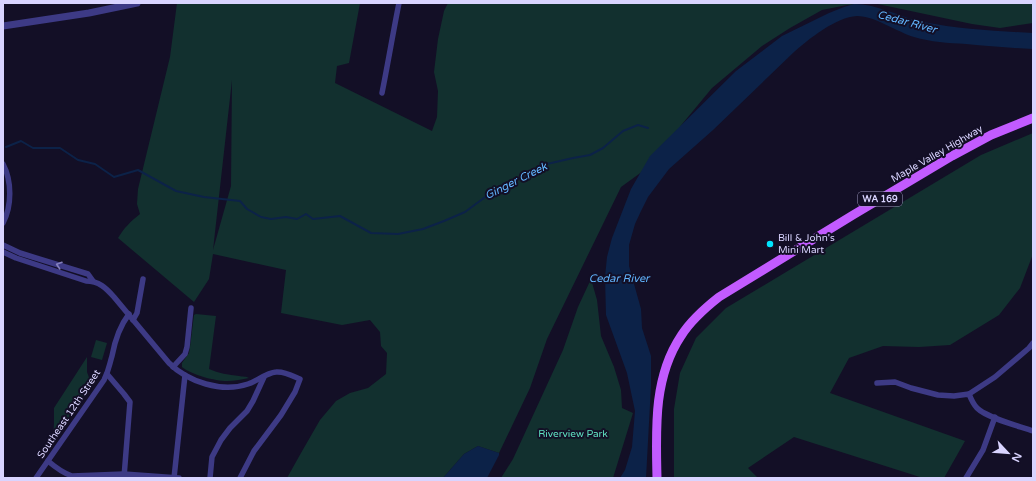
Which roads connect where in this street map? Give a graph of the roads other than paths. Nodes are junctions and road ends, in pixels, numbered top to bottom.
1 (137, 3) edge
2 (399, 3) edge
3 (3, 26) edge
4 (382, 92) dead end
5 (1033, 118) edge
6 (3, 164) edge
7 (3, 223) edge
8 (3, 245) edge
9 (3, 252) edge
10 (143, 279) dead end
11 (93, 281) junction
12 (191, 308) dead end
13 (129, 314) junction
14 (133, 320) junction
15 (1032, 347) edge
16 (173, 367) junction
17 (107, 374) junction
18 (185, 375) junction
19 (264, 376) junction
20 (877, 383) dead end
21 (969, 394) junction
22 (995, 418) junction
23 (1033, 430) edge
24 (48, 461) junction
25 (68, 476) edge
26 (124, 476) edge
27 (36, 478) edge
28 (174, 478) edge
29 (179, 478) edge
30 (210, 478) edge
31 (240, 478) edge
32 (656, 478) edge
33 (966, 478) edge

1 - 3 street
2 - 4 street
5 - 32 main road, Maple Valley Highway / WA 169
6 - 7 street
11 -> 8 street
9 - 11 street
10 - 14 street
11 - 13 street
12 - 16 street
13 - 14 street
13 - 17 street, Southeast 12th Street
14 - 16 street
15 - 21 street
16 - 18 street
17 - 24 street, Southeast 12th Street
17 - 26 street
18 - 19 street
18 - 28 street
19 - 30 street
19 - 31 street
20 - 21 street
21 - 22 street
22 - 23 street
22 - 33 street
24 - 25 street
24 - 27 street, Southeast 12th Street
25 - 26 street
26 - 28 street
28 - 29 street

